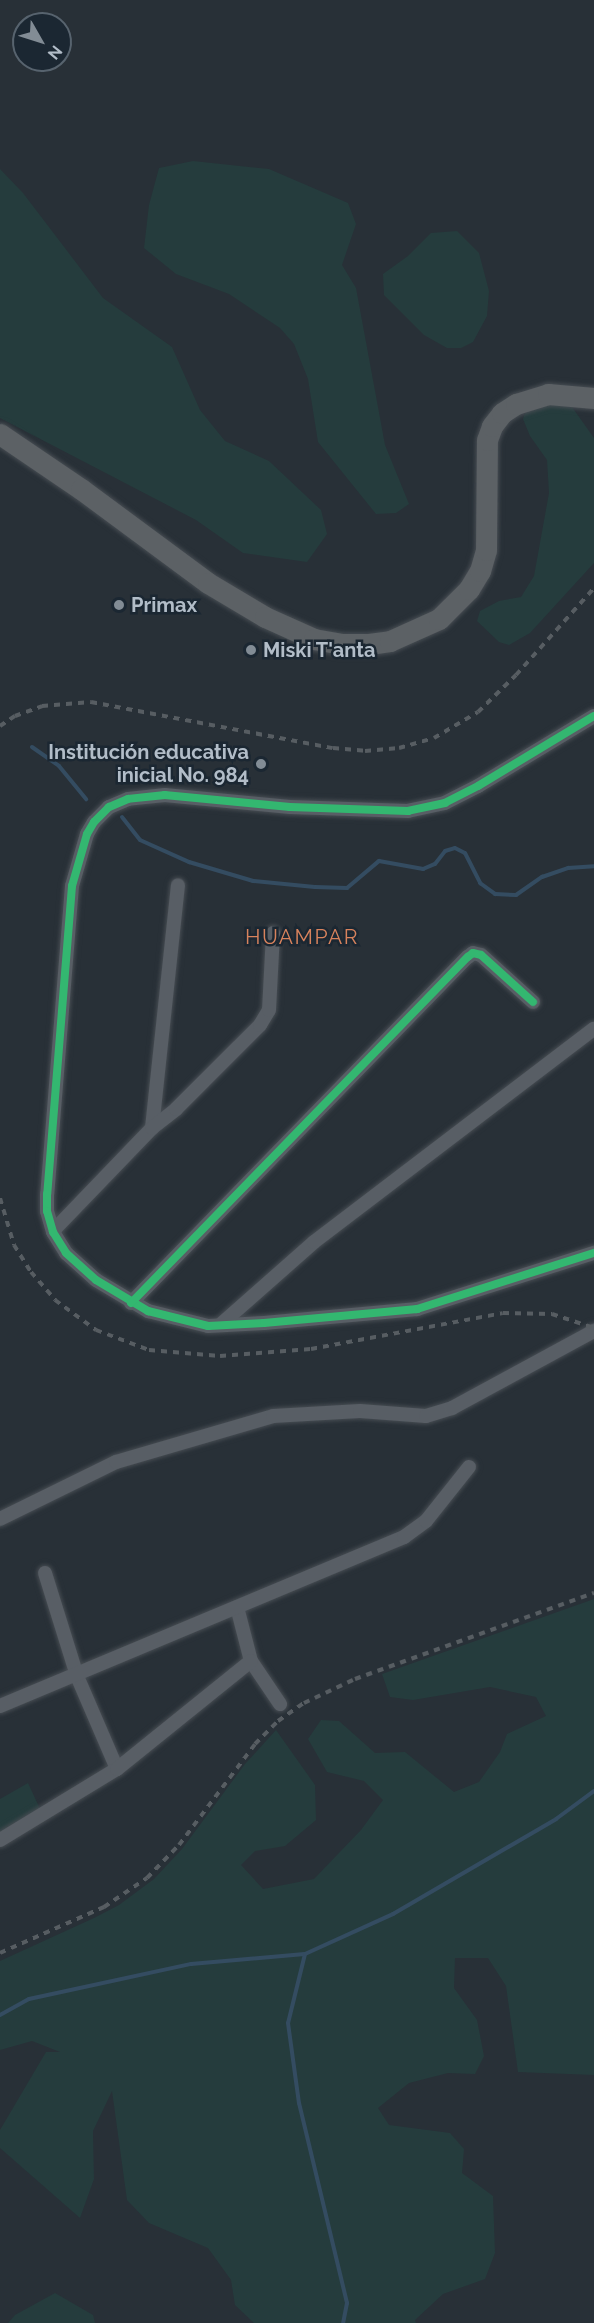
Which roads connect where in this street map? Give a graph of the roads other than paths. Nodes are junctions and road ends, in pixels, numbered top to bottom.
1 (594, 398) edge
2 (0, 434) edge
3 (594, 716) edge
4 (178, 885) dead end
5 (273, 933) dead end
6 (533, 1002) dead end
7 (594, 1029) edge
8 (152, 1128) junction
9 (53, 1231) junction
10 (594, 1253) edge
11 (131, 1303) junction
12 (220, 1325) junction
13 (594, 1331) edge
14 (469, 1467) dead end
15 (0, 1519) edge
16 (45, 1573) dead end
17 (237, 1607) junction
18 (251, 1661) junction
19 (77, 1676) junction
20 (280, 1704) dead end
21 (0, 1706) edge
22 (117, 1769) junction
23 (0, 1840) edge

1 - 2 highway
3 - 9 street
4 - 8 street
5 - 8 street
6 - 11 street
7 - 12 street
8 - 9 street
9 - 11 street
10 - 12 street
11 - 12 street
13 - 15 street
14 - 17 street
16 - 19 street
17 - 18 street
17 - 19 street
18 - 20 street
18 - 22 street
19 - 21 street
19 - 22 street
22 - 23 street

